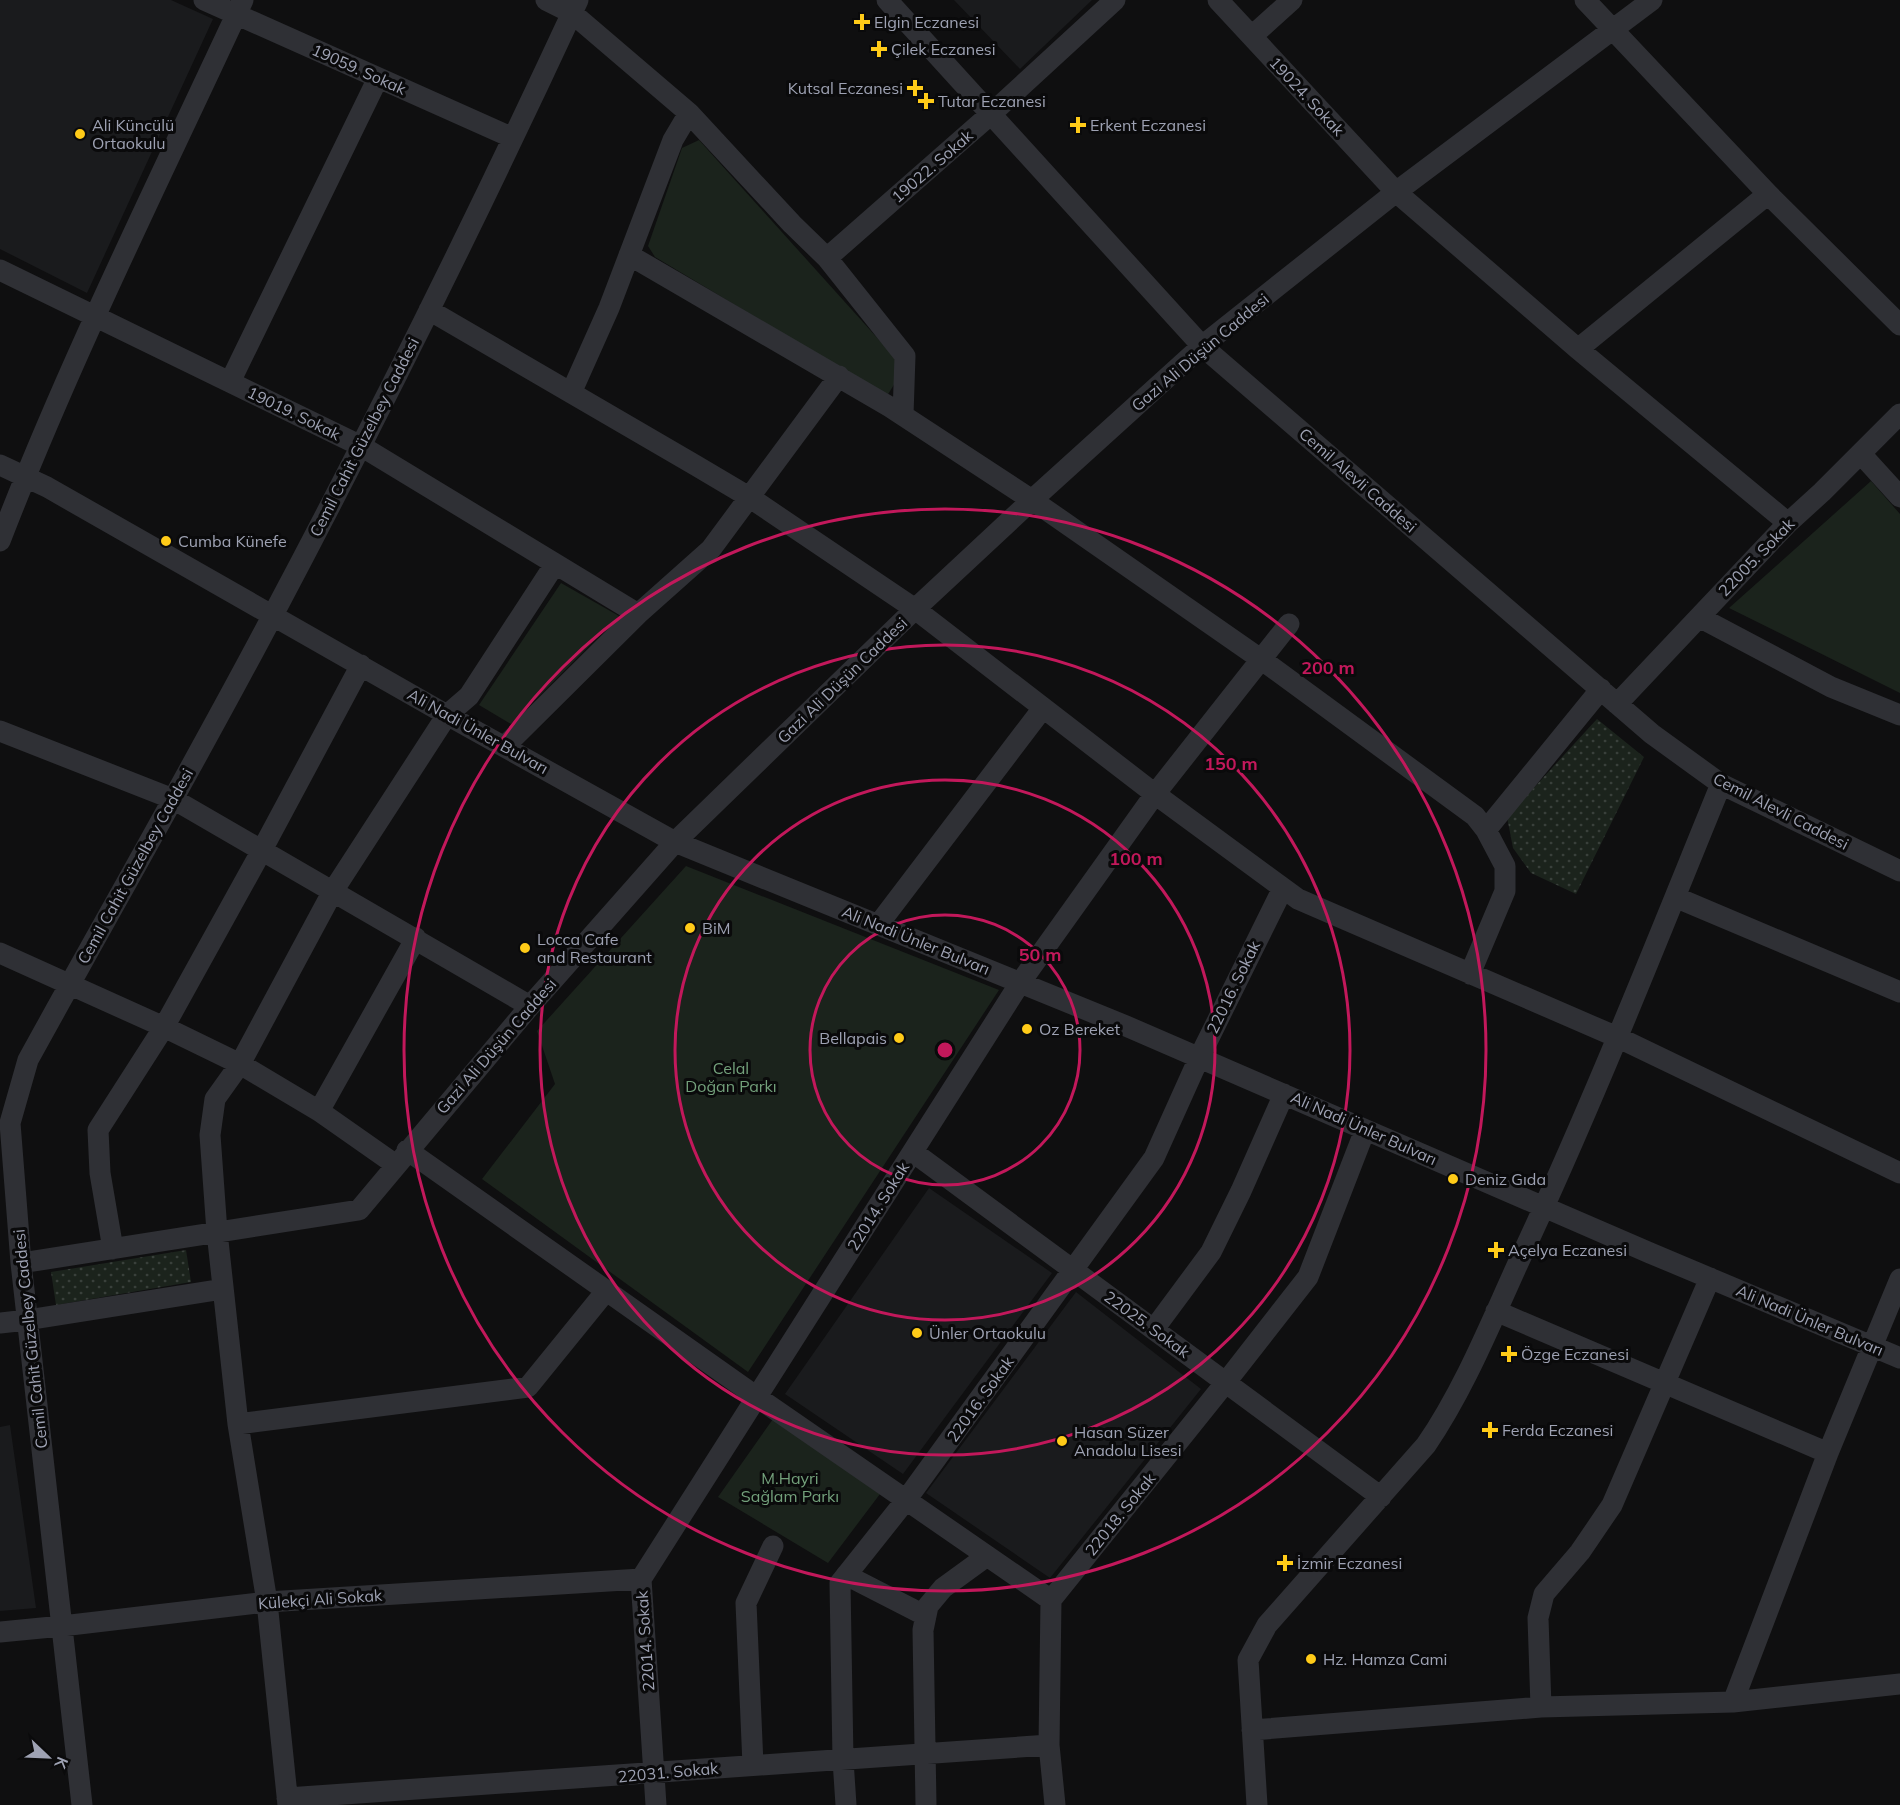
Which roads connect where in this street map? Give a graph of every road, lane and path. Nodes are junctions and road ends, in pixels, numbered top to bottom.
1 (204, 0) edge
2 (546, 0) edge
3 (886, 0) edge
4 (1115, 0) edge
5 (1218, 0) edge
6 (1292, 0) edge
7 (1585, 0) edge
8 (1652, 0) edge
9 (575, 6) edge
10 (240, 7) edge
11 (1612, 31) junction
12 (1252, 36) junction
13 (378, 78) junction
14 (689, 113) junction
15 (991, 114) junction
16 (513, 138) junction
17 (1396, 192) junction
18 (1768, 194) junction
19 (629, 255) junction
20 (827, 258) junction
21 (0, 270) edge
22 (429, 310) junction
23 (96, 317) junction
24 (1900, 325) edge
25 (1203, 346) junction
26 (1578, 349) junction
27 (839, 376) junction
28 (230, 382) junction
29 (571, 393) junction
30 (1900, 414) edge
31 (903, 415) junction
32 (361, 446) junction
33 (1861, 454) junction
34 (0, 465) edge
35 (25, 477) junction
36 (748, 497) junction
37 (1900, 497) edge
38 (1032, 500) junction
39 (1788, 523) junction
40 (0, 541) edge
41 (555, 564) junction
42 (915, 609) junction
43 (638, 614) junction
44 (273, 615) junction
45 (1699, 617) junction
46 (1289, 624) dead end
47 (1262, 660) junction
48 (361, 664) junction
49 (1601, 689) junction
50 (1617, 704) junction
51 (1043, 708) junction
52 (447, 715) junction
53 (1900, 715) edge
54 (0, 731) edge
55 (505, 746) junction
56 (1721, 783) junction
57 (1155, 794) junction
58 (173, 799) junction
59 (1486, 830) junction
60 (675, 842) junction
61 (262, 850) junction
62 (1900, 872) edge
63 (1282, 888) junction
64 (333, 891) junction
65 (1675, 897) junction
66 (878, 925) junction
67 (416, 938) junction
68 (0, 953) edge
69 (1470, 974) junction
70 (1020, 983) junction
71 (69, 985) junction
72 (1900, 992) edge
73 (530, 1006) junction
74 (164, 1027) junction
75 (1617, 1037) junction
76 (1199, 1058) junction
77 (240, 1064) junction
78 (1284, 1094) junction
79 (319, 1111) junction
80 (5, 1124) edge
81 (1365, 1130) junction
82 (913, 1152) junction
83 (401, 1158) junction
84 (1900, 1173) edge
85 (1544, 1207) junction
86 (217, 1232) junction
87 (113, 1249) junction
88 (21, 1263) junction
89 (1074, 1270) junction
90 (1710, 1278) junction
91 (1900, 1279) edge
92 (223, 1289) junction
93 (606, 1291) junction
94 (1496, 1311) junction
95 (27, 1320) junction
96 (0, 1323) edge
97 (1154, 1329) junction
98 (1874, 1345) junction
99 (1900, 1358) edge
100 (1226, 1382) junction
101 (1665, 1382) junction
102 (757, 1397) junction
103 (238, 1424) junction
104 (1828, 1453) junction
105 (1381, 1497) junction
106 (906, 1500) junction
107 (773, 1546) dead end
108 (987, 1556) junction
109 (846, 1575) junction
110 (641, 1579) junction
111 (1051, 1600) junction
112 (267, 1602) junction
113 (926, 1616) junction
114 (62, 1626) junction
115 (0, 1632) edge
116 (1900, 1683) edge
117 (1733, 1702) junction
118 (1541, 1707) junction
119 (1252, 1730) junction
120 (1049, 1745) junction
121 (924, 1754) junction
122 (843, 1760) junction
123 (753, 1764) junction
124 (654, 1774) junction
125 (287, 1802) edge
126 (82, 1805) edge
127 (656, 1805) edge
128 (846, 1805) edge
129 (926, 1805) edge
130 (1055, 1805) edge
131 (1257, 1805) edge

1 - 10 street, 19059. Sokak
2 - 9 street
3 - 15 street, Cemil Alevli Caddesi
4 - 15 street, 19022. Sokak
5 - 12 street, 19024. Sokak
6 - 12 street
7 - 11 street
8 - 11 street, Gazi Ali Düşün Caddesi
9 - 14 street
9 - 16 street, Cemil Cahit Güzelbey Caddesi
10 - 13 street, 19059. Sokak
10 - 23 street
11 - 17 street, Gazi Ali Düşün Caddesi
11 - 18 street
12 - 17 street, 19024. Sokak
13 - 16 street, 19059. Sokak
13 - 28 street
14 - 19 street
14 - 20 street
15 - 20 street, 19022. Sokak
15 - 25 street, Cemil Alevli Caddesi
16 - 22 street, Cemil Cahit Güzelbey Caddesi
17 - 25 street, Gazi Ali Düşün Caddesi
17 - 26 street, 19024. Sokak
18 - 24 street
18 - 26 street
19 - 27 street
19 - 29 street
20 - 31 street
21 - 23 street, 19019. Sokak
22 - 29 street
22 - 32 street, Cemil Cahit Güzelbey Caddesi
23 - 28 street, 19019. Sokak
23 - 35 street
25 - 38 street, Gazi Ali Düşün Caddesi
25 - 49 street, Cemil Alevli Caddesi
26 - 39 street, 19024. Sokak
27 - 31 street
27 - 36 street
28 - 32 street, 19019. Sokak
29 - 36 street
30 - 33 street, 22005. Sokak
31 - 38 street
32 - 41 street, 19019. Sokak
32 - 44 street, Cemil Cahit Güzelbey Caddesi
33 - 37 street
33 - 39 street, 22005. Sokak
34 - 35 street, Ali Nadi Ünler Bulvarı
35 - 40 street
35 - 44 street, Ali Nadi Ünler Bulvarı
36 - 42 street
36 - 43 street
38 - 42 street, Gazi Ali Düşün Caddesi
38 - 47 street
39 - 45 street, 22005. Sokak
41 - 43 street, 19019. Sokak
41 - 52 street
42 - 51 street
42 - 60 street, Gazi Ali Düşün Caddesi
43 - 55 street
44 - 48 street, Ali Nadi Ünler Bulvarı
44 - 58 street, Cemil Cahit Güzelbey Caddesi
45 - 50 street, 22005. Sokak
45 - 53 street
46 - 47 street, 22014. Sokak
47 - 57 street, 22014. Sokak
47 - 59 street
48 - 52 street, Ali Nadi Ünler Bulvarı
48 - 61 street
49 - 50 street, Cemil Alevli Caddesi
49 - 59 street
50 - 56 street, Cemil Alevli Caddesi
51 - 57 street
51 - 66 street
52 - 55 street, Ali Nadi Ünler Bulvarı
52 - 64 street
54 - 58 street
55 - 60 street, Ali Nadi Ünler Bulvarı
56 - 62 street, Cemil Alevli Caddesi
56 - 65 street
57 - 63 street
57 - 70 street, 22014. Sokak
58 - 61 street
58 - 71 street, Cemil Cahit Güzelbey Caddesi
59 - 69 street
60 - 66 street, Ali Nadi Ünler Bulvarı
60 - 73 street, Gazi Ali Düşün Caddesi
61 - 64 street
61 - 74 street
63 - 69 street
63 - 76 street, 22016. Sokak
64 - 67 street
64 - 77 street
65 - 72 street
65 - 75 street
66 - 70 street, Ali Nadi Ünler Bulvarı
67 - 73 street
67 - 79 street
68 - 71 street
69 - 75 street
70 - 76 street, Ali Nadi Ünler Bulvarı
70 - 82 street, 22014. Sokak
71 - 74 street
71 - 80 street, Cemil Cahit Güzelbey Caddesi
73 - 83 street, Gazi Ali Düşün Caddesi
74 - 77 street
74 - 87 street
75 - 84 street
75 - 85 street
76 - 78 street, Ali Nadi Ünler Bulvarı
76 - 89 street, 22016. Sokak
77 - 79 street
77 - 86 street
78 - 81 street, Ali Nadi Ünler Bulvarı
78 - 97 street
79 - 83 street
80 - 88 street, Cemil Cahit Güzelbey Caddesi
81 - 85 street, Ali Nadi Ünler Bulvarı
81 - 100 street, 22018. Sokak
82 - 89 street, 22025. Sokak
82 - 102 street, 22014. Sokak
83 - 86 street, Gazi Ali Düşün Caddesi
83 - 93 street
85 - 90 street, Ali Nadi Ünler Bulvarı
85 - 94 street
86 - 87 street, Gazi Ali Düşün Caddesi
86 - 92 street
87 - 88 street, Gazi Ali Düşün Caddesi
88 - 95 street, Cemil Cahit Güzelbey Caddesi
89 - 97 street, 22025. Sokak
89 - 106 street, 22016. Sokak
90 - 98 street, Ali Nadi Ünler Bulvarı
90 - 101 street
91 - 98 street
92 - 95 street
92 - 103 street
93 - 102 street
93 - 103 street
94 - 101 street
94 - 105 street
95 - 96 street
95 - 114 street, Cemil Cahit Güzelbey Caddesi
97 - 100 street, 22025. Sokak
98 - 99 street, Ali Nadi Ünler Bulvarı
98 - 104 street
100 - 105 street, 22025. Sokak
100 - 111 street, 22018. Sokak
101 - 104 street
101 - 118 street
102 - 106 street
102 - 110 street, 22014. Sokak
103 - 112 street
104 - 117 street
105 - 119 street
106 - 108 street
106 - 109 street, 22016. Sokak
107 - 123 street
108 - 111 street
108 - 113 street
109 - 113 street
109 - 122 street, 22016. Sokak
110 - 112 street, Külekçi Ali Sokak
110 - 124 street, 22014. Sokak
111 - 120 street
112 - 114 street, Külekçi Ali Sokak
112 - 125 street
113 - 121 street
114 - 115 street, Külekçi Ali Sokak
114 - 126 street, Cemil Cahit Güzelbey Caddesi
116 - 117 street
117 - 118 street
118 - 119 street
119 - 131 street
120 - 121 street, 22031. Sokak
120 - 130 street
121 - 122 street, 22031. Sokak
121 - 129 street
122 - 123 street, 22031. Sokak
122 - 128 street, 22016. Sokak
123 - 124 street, 22031. Sokak
124 - 125 street, 22031. Sokak
124 - 127 street, 22014. Sokak

